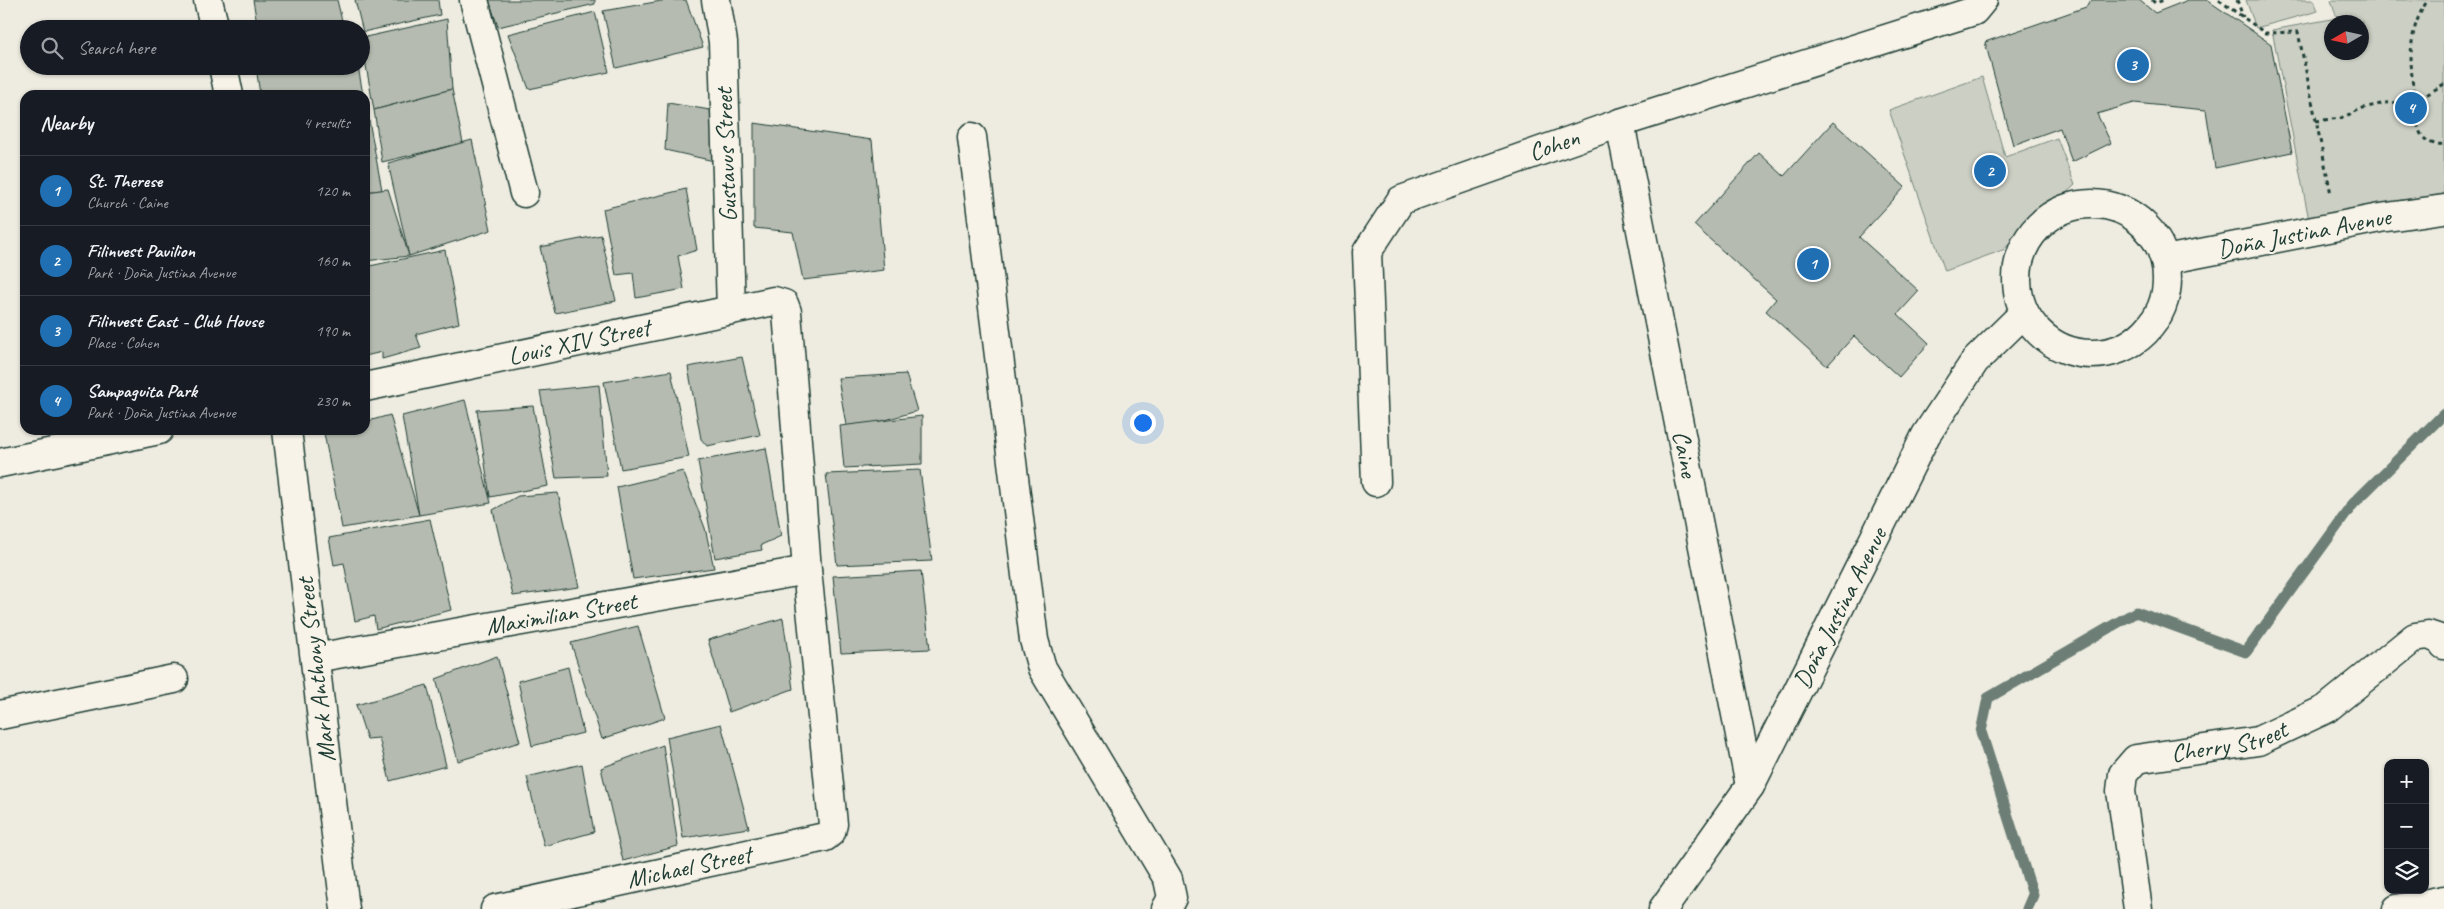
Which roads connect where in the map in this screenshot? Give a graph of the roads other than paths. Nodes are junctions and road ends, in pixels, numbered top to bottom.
1 (208, 0) edge
2 (474, 0) edge
3 (716, 0) edge
4 (1983, 0) edge
5 (213, 20) edge
6 (225, 75) edge
7 (228, 90) edge
8 (1620, 122) junction
9 (972, 136) dead end
10 (524, 193) dead end
11 (2444, 209) edge
12 (2165, 260) junction
13 (730, 310) junction
14 (2024, 313) junction
15 (370, 386) edge
16 (134, 435) edge
17 (288, 435) edge
18 (0, 463) edge
19 (1376, 482) dead end
20 (807, 570) junction
21 (2444, 645) edge
22 (315, 658) junction
23 (174, 679) dead end
24 (0, 715) edge
25 (1750, 786) junction
26 (2444, 900) edge
27 (345, 909) edge
28 (495, 909) edge
29 (1166, 909) edge
30 (1664, 909) edge
31 (2138, 909) edge
32 (2397, 909) edge

1 - 5 street
2 - 10 street
3 - 13 street, Gustavus Street
4 - 8 street, Cohen
6 - 7 street
8 - 19 street, Cohen
8 - 25 street, Caine
9 - 29 street
11 - 12 street, Doña Justina Avenue
12 - 14 street
12 - 14 street
13 - 15 street, Louis XIV Street
13 - 20 street, Louis XIV Street
14 - 25 street, Doña Justina Avenue
16 - 18 street
17 - 22 street, Mark Anthony Street
20 - 22 street, Maximilian Street
20 - 28 street, Michael Street
21 - 31 street, Cherry Street
22 - 27 street, Mark Anthony Street
23 - 24 street
25 - 30 street, Doña Justina Avenue
26 - 32 street

